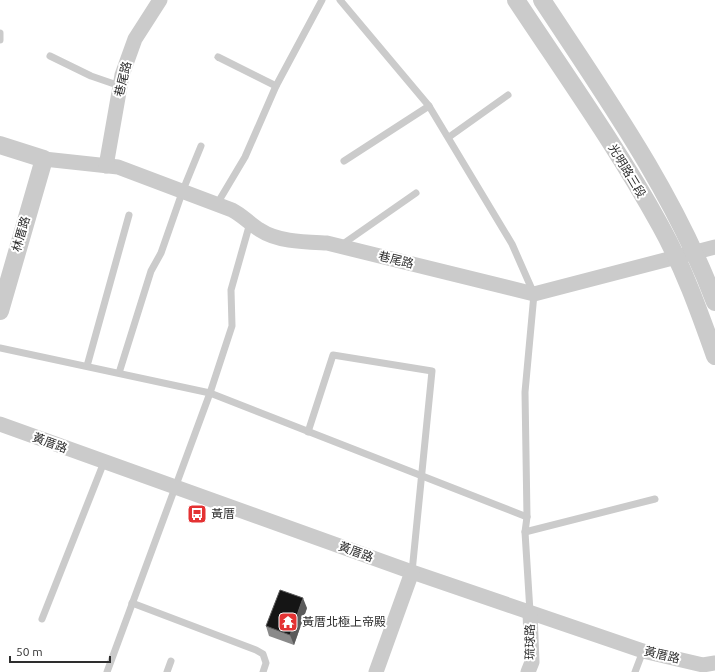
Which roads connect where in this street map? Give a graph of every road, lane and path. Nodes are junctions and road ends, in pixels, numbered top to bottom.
1 (160, 0) edge
2 (322, 0) edge
3 (340, 0) edge
4 (516, 0) edge
5 (542, 0) edge
6 (0, 33) edge
7 (0, 40) edge
8 (50, 56) dead end
9 (218, 57) dead end
10 (120, 86) junction
11 (276, 86) junction
12 (508, 95) dead end
13 (429, 106) junction
14 (449, 137) junction
15 (0, 145) edge
16 (201, 146) dead end
17 (44, 159) junction
18 (344, 160) dead end
19 (106, 166) junction
20 (182, 190) junction
21 (416, 193) dead end
22 (217, 204) junction
23 (129, 215) dead end
24 (250, 222) junction
25 (340, 246) junction
26 (715, 247) edge
27 (696, 253) junction
28 (675, 257) junction
29 (534, 294) junction
30 (715, 302) edge
31 (0, 310) edge
32 (0, 348) edge
33 (715, 356) edge
34 (87, 366) junction
35 (119, 373) junction
36 (210, 393) junction
37 (0, 424) edge
38 (308, 432) junction
39 (104, 462) junction
40 (422, 477) junction
41 (174, 487) junction
42 (655, 499) dead end
43 (527, 516) junction
44 (525, 532) junction
45 (412, 572) junction
46 (132, 603) junction
47 (530, 612) junction
48 (42, 619) dead end
49 (643, 651) junction
50 (171, 661) dead end
51 (715, 663) edge
52 (107, 672) edge
53 (166, 672) edge
54 (263, 672) edge
55 (376, 672) edge
56 (528, 672) edge
57 (635, 672) edge

1 - 10 street, 巷尾路
2 - 11 lane
3 - 13 lane
4 - 28 street, 光明路三段
5 - 27 street, 光明路三段
6 - 7 lane
8 - 10 lane
9 - 11 lane
10 - 19 street, 巷尾路
11 - 22 lane
12 - 14 lane
13 - 14 lane
13 - 18 lane
14 - 29 lane
15 - 17 street, 巷尾路
16 - 20 lane
17 - 19 street, 巷尾路
17 - 31 street, 林厝路
19 - 20 street, 巷尾路
20 - 22 street, 巷尾路
20 - 35 lane
21 - 25 lane
22 - 24 street, 巷尾路
23 - 34 lane
24 - 25 street, 巷尾路
24 - 36 lane
25 - 29 street, 巷尾路
26 - 27 street, 巷尾路
27 - 28 street, 巷尾路
27 - 30 street, 光明路三段
28 - 29 street, 巷尾路
28 - 33 street, 光明路三段
29 - 43 lane
32 - 34 lane
34 - 35 lane
35 - 36 lane
36 - 38 lane
36 - 41 lane
37 - 39 street, 黃厝路
38 - 40 lane
38 - 40 lane
39 - 41 street, 黃厝路
39 - 48 lane
40 - 43 lane
40 - 45 lane
41 - 45 street, 黃厝路
41 - 46 lane
42 - 44 lane
43 - 44 lane
44 - 47 lane
45 - 47 street, 黃厝路
45 - 55 street
46 - 52 lane
46 - 54 lane
47 - 49 street, 黃厝路
47 - 56 street, 琉球路
49 - 51 street, 黃厝路
49 - 57 lane
50 - 53 lane

